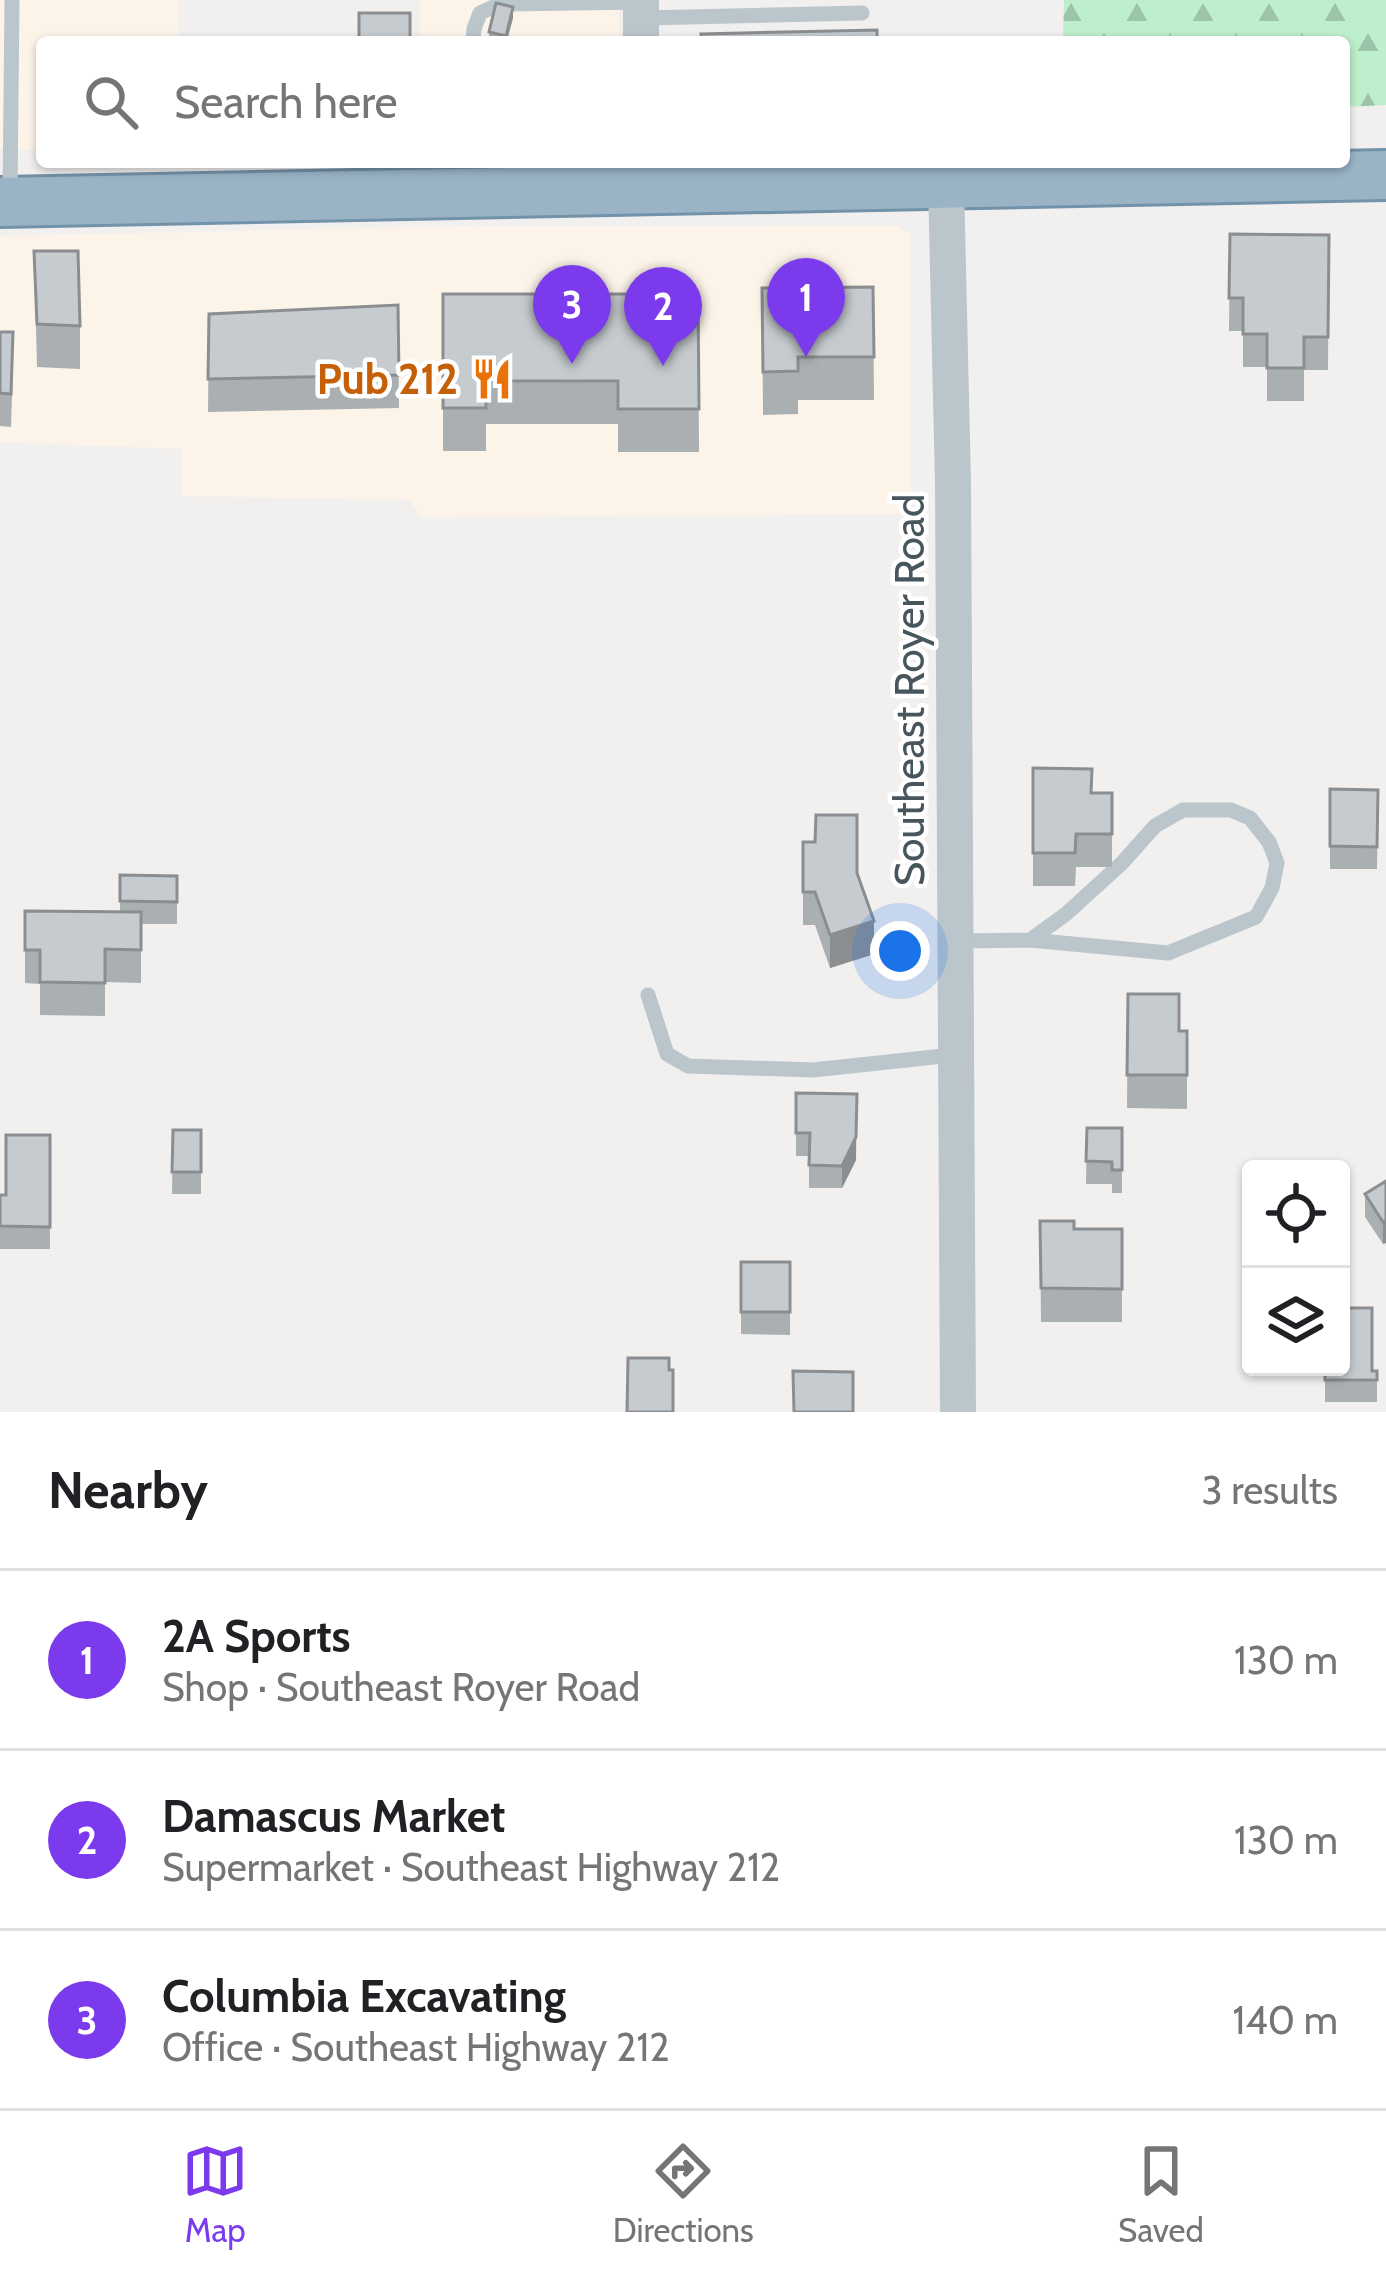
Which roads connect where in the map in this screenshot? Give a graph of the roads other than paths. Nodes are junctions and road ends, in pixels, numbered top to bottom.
1 (12, 0) edge
2 (862, 13) dead end
3 (641, 16) edge
4 (473, 36) edge
5 (1386, 175) edge
6 (640, 176) edge
7 (946, 183) junction
8 (5, 202) edge
9 (1030, 940) junction
10 (956, 941) junction
11 (648, 995) dead end
12 (956, 1054) junction
13 (958, 1412) edge

1 - 8 lane
2 - 3 lane
3 - 4 lane
5 - 7 highway
6 - 7 highway
6 - 8 highway
7 - 10 street, Southeast Royer Road
9 - 9 lane
9 - 10 lane
10 - 12 street, Southeast Royer Road
11 - 12 lane
12 - 13 street, Southeast Royer Road

